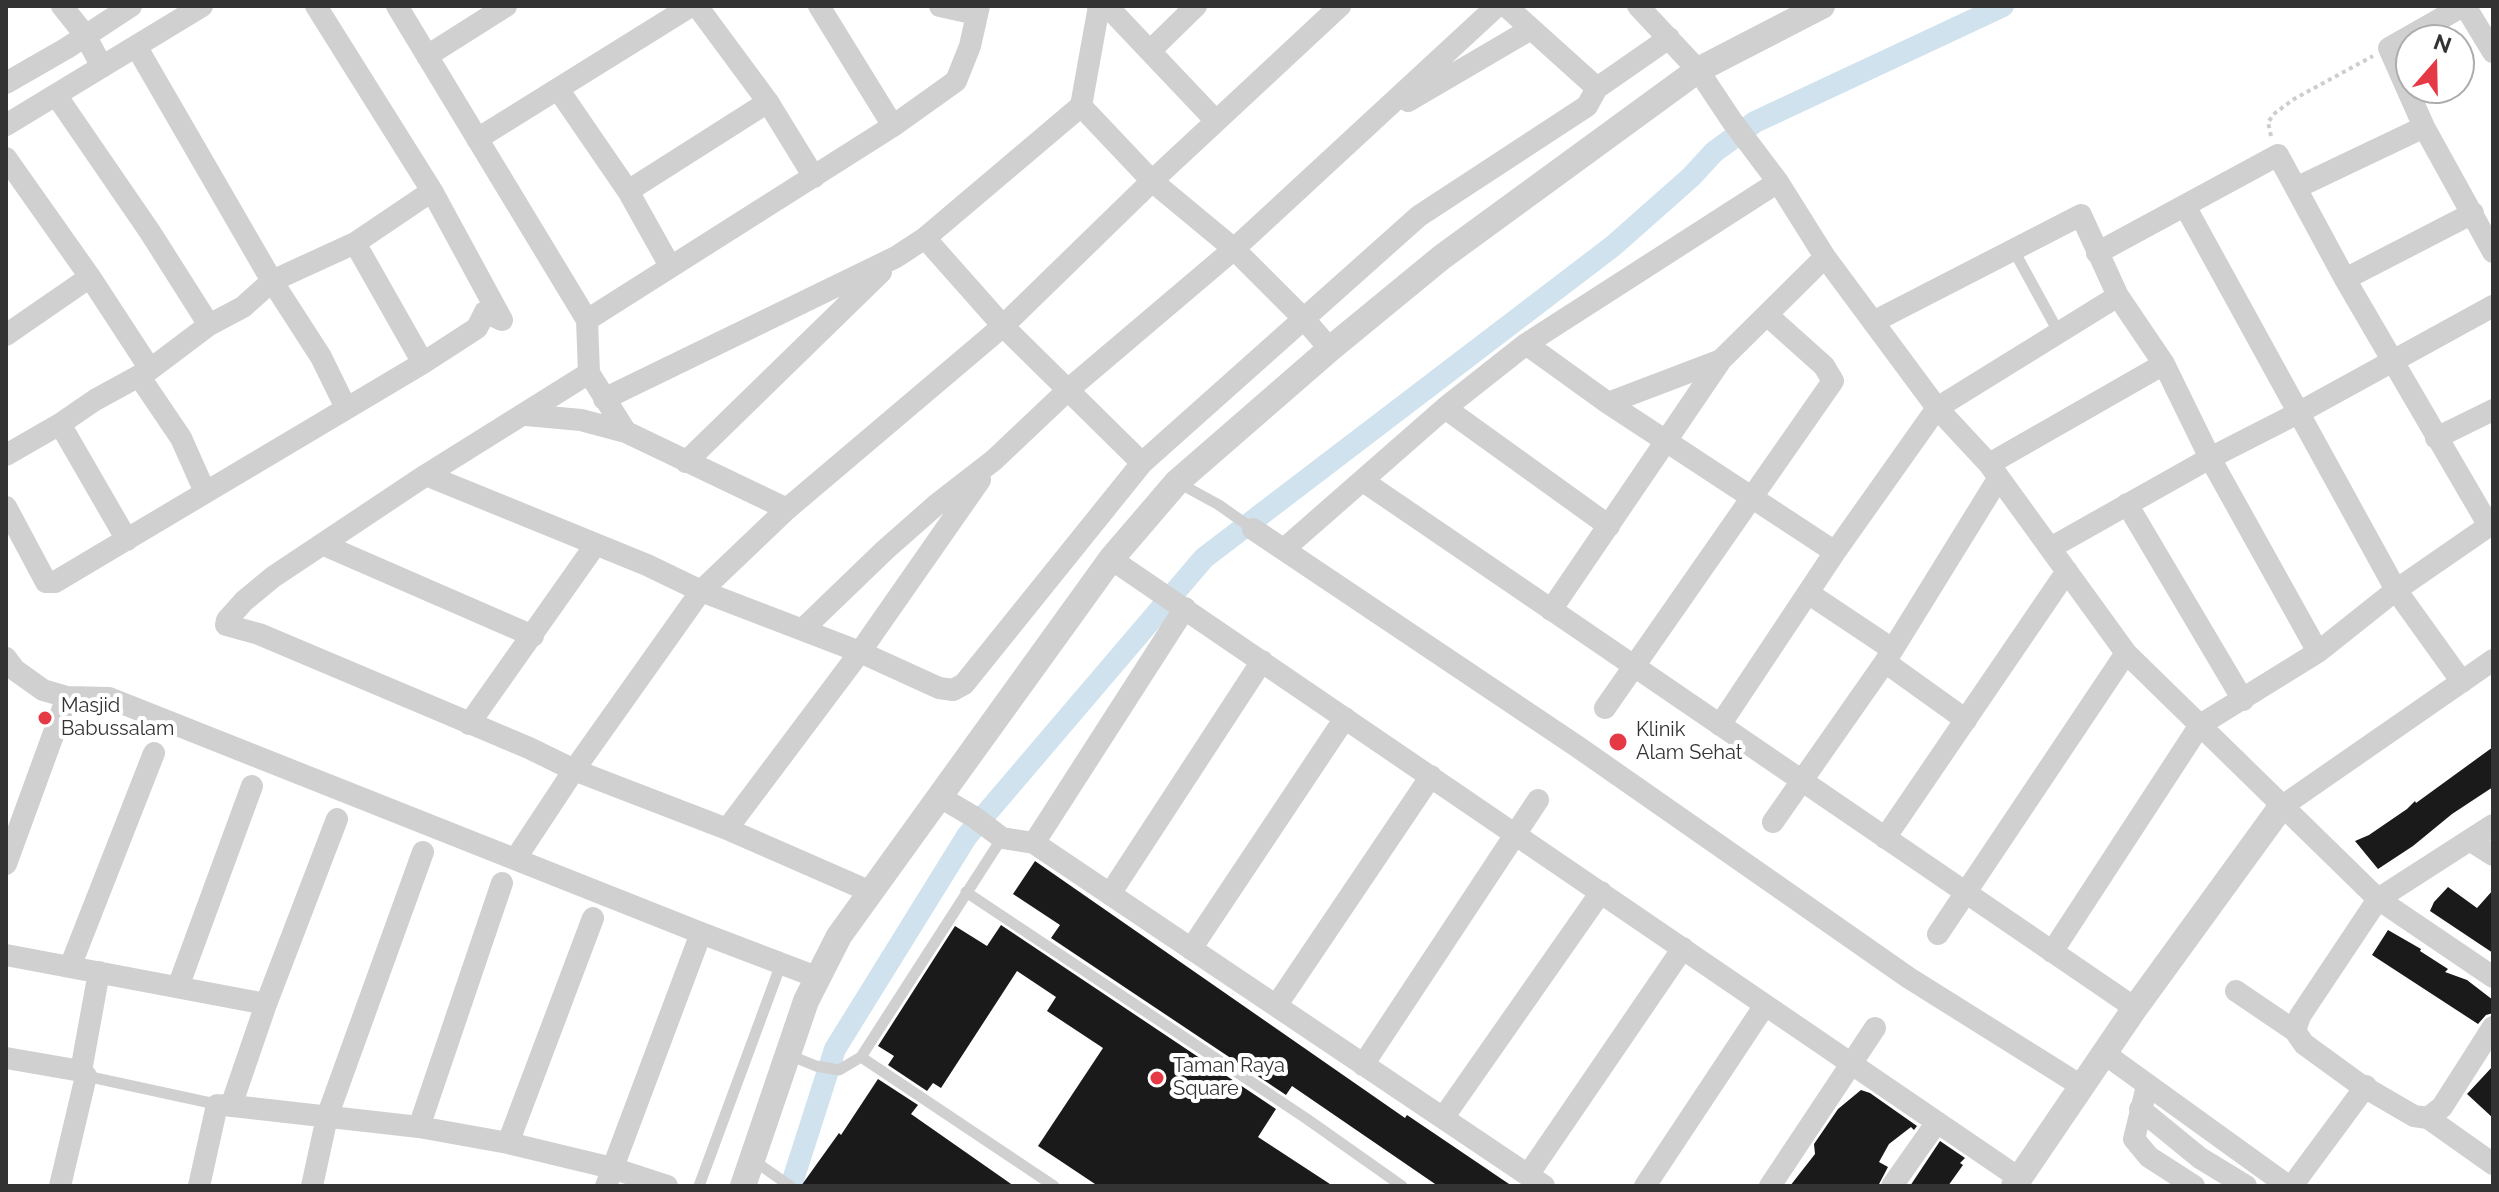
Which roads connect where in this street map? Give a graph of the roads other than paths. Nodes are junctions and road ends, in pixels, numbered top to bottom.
1 (62, 6) edge
2 (131, 6) edge
3 (202, 6) edge
4 (316, 6) edge
5 (397, 6) edge
6 (506, 6) edge
7 (694, 6) edge
8 (819, 6) edge
9 (940, 6) edge
10 (1099, 6) edge
11 (1107, 6) edge
12 (1196, 6) edge
13 (1340, 6) edge
14 (1497, 6) edge
15 (1506, 6) edge
16 (1638, 6) edge
17 (1822, 6) edge
18 (2464, 6) edge
19 (977, 10) edge
20 (1787, 15) edge
21 (1531, 29) junction
22 (85, 35) junction
23 (1669, 38) junction
24 (136, 46) junction
25 (1151, 50) junction
26 (2493, 52) edge
27 (427, 56) junction
28 (102, 67) junction
29 (1698, 70) junction
30 (6, 83) edge
31 (1597, 88) junction
32 (558, 89) junction
33 (56, 95) junction
34 (768, 102) junction
35 (1081, 106) junction
36 (1216, 121) junction
37 (1372, 122) junction
38 (6, 125) edge
39 (893, 126) junction
40 (2424, 127) junction
41 (477, 139) junction
42 (6, 158) edge
43 (814, 177) junction
44 (1152, 181) junction
45 (1778, 182) junction
46 (2298, 187) junction
47 (432, 191) junction
48 (628, 191) junction
49 (2185, 206) junction
50 (2473, 213) junction
51 (925, 238) junction
52 (355, 243) junction
53 (1234, 249) junction
54 (2013, 249) junction
55 (2493, 252) edge
56 (2097, 253) junction
57 (896, 257) junction
58 (1825, 257) junction
59 (670, 266) junction
60 (90, 277) junction
61 (2345, 279) junction
62 (272, 281) junction
63 (2118, 296) junction
64 (2493, 306) edge
65 (1767, 315) junction
66 (1304, 319) junction
67 (587, 320) junction
68 (1873, 322) junction
69 (209, 325) junction
70 (1003, 326) junction
71 (2059, 333) junction
72 (6, 335) edge
73 (1526, 344) junction
74 (1330, 349) junction
75 (1721, 360) junction
76 (2393, 361) junction
77 (423, 363) junction
78 (2164, 364) junction
79 (145, 373) junction
80 (589, 373) junction
81 (1069, 389) junction
82 (604, 399) junction
83 (1608, 403) junction
84 (346, 408) junction
85 (1445, 408) junction
86 (1937, 408) junction
87 (2493, 410) edge
88 (2300, 412) junction
89 (526, 415) junction
90 (60, 424) junction
91 (626, 432) junction
92 (2436, 438) junction
93 (1666, 442) junction
94 (6, 455) edge
95 (2210, 458) junction
96 (994, 460) junction
97 (686, 462) junction
98 (1142, 463) junction
99 (1994, 471) junction
100 (426, 475) junction
101 (1363, 481) junction
102 (1177, 482) junction
103 (205, 492) junction
104 (1751, 498) junction
105 (2127, 504) junction
106 (6, 507) edge
107 (787, 509) junction
108 (2491, 525) edge
109 (1609, 526) junction
110 (1253, 529) joint
111 (127, 540) junction
112 (596, 544) junction
113 (324, 545) junction
114 (2052, 547) junction
115 (1284, 549) junction
116 (1835, 552) junction
117 (1111, 559) junction
118 (2067, 571) junction
119 (2396, 590) junction
120 (701, 591) junction
121 (1808, 593) junction
122 (1182, 607) junction
123 (1551, 610) junction
124 (803, 629) junction
125 (533, 636) junction
126 (860, 652) junction
127 (2318, 652) junction
128 (2126, 653) junction
129 (1888, 656) junction
130 (6, 658) edge
131 (2493, 660) edge
132 (1262, 661) junction
133 (1634, 667) junction
134 (2462, 682) junction
135 (67, 697) junction
136 (2243, 700) junction
137 (1605, 708) dead end
138 (1345, 718) junction
139 (1966, 720) junction
140 (469, 724) junction
141 (1720, 725) junction
142 (2200, 725) junction
143 (154, 753) dead end
144 (574, 770) junction
145 (1431, 776) junction
146 (1801, 781) junction
147 (252, 786) dead end
148 (940, 797) junction
149 (1538, 800) dead end
150 (2281, 807) junction
151 (337, 819) dead end
152 (1773, 822) dead end
153 (2493, 825) edge
154 (988, 828) junction
155 (727, 829) junction
156 (1515, 834) junction
157 (1885, 838) junction
158 (2471, 841) junction
159 (1034, 843) junction
160 (423, 852) dead end
161 (2493, 855) edge
162 (516, 858) junction
163 (6, 864) edge
164 (502, 883) dead end
165 (871, 892) junction
166 (966, 892) junction
167 (1601, 892) junction
168 (1965, 893) junction
169 (1110, 894) junction
170 (2378, 899) junction
171 (593, 918) dead end
172 (701, 933) junction
173 (1938, 934) dead end
174 (1683, 948) junction
175 (1191, 949) junction
176 (2052, 952) junction
177 (6, 955) edge
178 (781, 964) junction
179 (70, 967) junction
180 (99, 972) junction
181 (2493, 977) edge
182 (819, 978) junction
183 (178, 987) junction
184 (2236, 991) dead end
185 (266, 1004) junction
186 (1765, 1005) junction
187 (1276, 1006) junction
188 (2135, 1008) junction
189 (2493, 1027) edge
190 (1875, 1028) dead end
191 (2295, 1031) junction
192 (2105, 1054) junction
193 (789, 1055) junction
194 (861, 1057) junction
195 (6, 1058) edge
196 (1852, 1064) junction
197 (1363, 1065) junction
198 (83, 1073) junction
199 (2147, 1086) junction
200 (2366, 1086) junction
201 (2083, 1087) junction
202 (224, 1105) junction
203 (2140, 1109) junction
204 (327, 1117) junction
205 (1443, 1118) junction
206 (2428, 1118) junction
207 (1937, 1122) junction
208 (419, 1127) junction
209 (508, 1143) junction
210 (752, 1160) junction
211 (2493, 1164) edge
212 (609, 1177) edge
213 (1536, 1181) edge
214 (2016, 1182) edge
215 (60, 1186) edge
216 (199, 1186) edge
217 (312, 1186) edge
218 (667, 1186) edge
219 (699, 1186) edge
220 (743, 1186) edge
221 (790, 1186) edge
222 (1054, 1186) edge
223 (1402, 1186) edge
224 (1645, 1186) edge
225 (1770, 1186) edge
226 (1892, 1186) edge
227 (2194, 1186) edge
228 (2246, 1186) edge
229 (2290, 1186) edge

1 - 22 street
2 - 22 street
3 - 24 street
4 - 47 street
5 - 27 street
6 - 27 street
7 - 32 street
7 - 34 street
8 - 39 street
9 - 19 street
10 - 35 street
11 - 25 street
12 - 25 street
13 - 36 street
14 - 37 street
15 - 21 street
16 - 23 street
17 - 20 street
18 - 26 street
18 - 40 street
19 - 39 street
20 - 29 street
21 - 31 street
21 - 37 street
22 - 28 street
22 - 30 street
23 - 29 street
23 - 31 street
24 - 28 street
24 - 62 street
25 - 36 street
27 - 41 street
28 - 33 street
29 - 45 street
29 - 74 street
31 - 66 street
32 - 41 street
32 - 48 street
33 - 38 street
33 - 69 street
34 - 43 street
34 - 48 street
35 - 44 street
35 - 51 street
36 - 44 street
37 - 53 street
39 - 43 street
40 - 46 street
40 - 50 street
41 - 67 street
42 - 60 street
43 - 59 street
44 - 53 street
44 - 70 street
45 - 58 street
45 - 73 street
46 - 49 street
46 - 61 street
47 - 52 street
47 - 77 street
48 - 59 street
49 - 56 street
49 - 88 street
50 - 55 street
50 - 61 street
51 - 57 street
51 - 70 street
52 - 62 street
52 - 77 street
53 - 66 street
53 - 81 street
54 - 56 street
54 - 68 street
54 - 71 lane
56 - 63 street
57 - 82 street
57 - 97 street
58 - 65 street
58 - 68 street
59 - 67 street
60 - 72 street
60 - 79 street
61 - 76 street
62 - 69 street
62 - 84 street
63 - 71 street
63 - 78 street
64 - 76 street
65 - 75 street
65 - 104 street
66 - 74 street
66 - 98 street
67 - 80 street
68 - 86 street
69 - 79 street
70 - 81 street
70 - 107 street
71 - 86 street
73 - 83 street
73 - 85 street
74 - 102 street
75 - 83 street
75 - 93 street
76 - 88 street
76 - 92 street
77 - 84 street
78 - 95 street
78 - 99 street
79 - 90 street
79 - 103 street
80 - 82 street
80 - 89 street
81 - 96 street
81 - 98 street
82 - 91 street
83 - 93 street
84 - 103 street
85 - 101 street
85 - 109 street
86 - 99 street
86 - 116 street
87 - 92 street
88 - 95 street
88 - 119 street
89 - 91 street
89 - 100 street
90 - 94 street
90 - 111 street
91 - 97 street
92 - 108 street
93 - 104 street
93 - 109 street
95 - 105 street
95 - 127 street
96 - 124 street
96 - 126 street
97 - 107 street
98 - 126 street
99 - 114 street
99 - 129 street
100 - 112 street
100 - 113 street
101 - 115 street
101 - 123 street
102 - 110 lane
102 - 117 street
103 - 111 street
104 - 116 street
104 - 133 street
105 - 114 street
105 - 136 street
106 - 111 street
107 - 120 street
108 - 119 street
109 - 123 street
110 - 115 street
112 - 120 street
112 - 125 street
113 - 125 street
113 - 140 street
114 - 118 street
115 - 201 street
116 - 121 street
117 - 122 street
117 - 148 street
118 - 128 street
118 - 139 street
119 - 127 street
119 - 134 street
120 - 124 street
120 - 144 street
121 - 129 street
121 - 141 street
122 - 132 street
122 - 159 street
123 - 133 street
124 - 126 street
125 - 140 street
126 - 155 street
127 - 136 street
128 - 142 street
128 - 168 street
129 - 139 street
129 - 146 street
130 - 135 street
131 - 134 street
132 - 138 street
132 - 169 street
133 - 137 street
133 - 141 street
134 - 150 street
135 - 162 street
135 - 163 street
136 - 142 street
138 - 145 street
138 - 175 street
139 - 157 street
140 - 144 street
141 - 146 street
142 - 150 street
142 - 176 street
143 - 179 street
144 - 155 street
144 - 162 street
145 - 156 street
145 - 187 street
146 - 152 street
146 - 157 street
147 - 183 street
148 - 154 street
148 - 165 street
149 - 156 street
150 - 170 street
150 - 188 street
151 - 185 street
153 - 158 street
154 - 159 street
154 - 166 lane
155 - 165 street
156 - 167 street
156 - 197 street
157 - 168 street
158 - 161 street
158 - 170 street
159 - 169 street
160 - 204 street
162 - 172 street
164 - 208 street
165 - 182 street
166 - 194 lane
166 - 223 lane
167 - 174 street
167 - 205 street
168 - 173 street
168 - 176 street
169 - 175 street
170 - 181 street
170 - 191 street
171 - 209 street
172 - 178 street
172 - 212 street
174 - 186 street
174 - 213 street
175 - 187 street
176 - 188 street
177 - 179 street
178 - 182 street
178 - 219 lane
179 - 180 street
180 - 183 street
180 - 198 street
182 - 193 street
183 - 185 street
184 - 191 street
185 - 202 street
186 - 196 street
186 - 224 street
187 - 197 street
188 - 192 street
189 - 206 street
190 - 196 street
191 - 200 street
192 - 199 street
192 - 201 street
193 - 194 lane
193 - 210 street
194 - 222 lane
195 - 198 street
196 - 207 street
196 - 225 street
197 - 205 street
198 - 202 lane
198 - 215 street
199 - 203 street
199 - 229 street
200 - 206 street
200 - 229 street
201 - 214 street
202 - 204 street
202 - 216 street
203 - 227 street
203 - 228 street
204 - 208 street
204 - 217 street
205 - 213 street
206 - 211 street
207 - 214 street
207 - 226 street
208 - 209 street
209 - 212 street
210 - 220 street
210 - 221 lane
212 - 218 street

